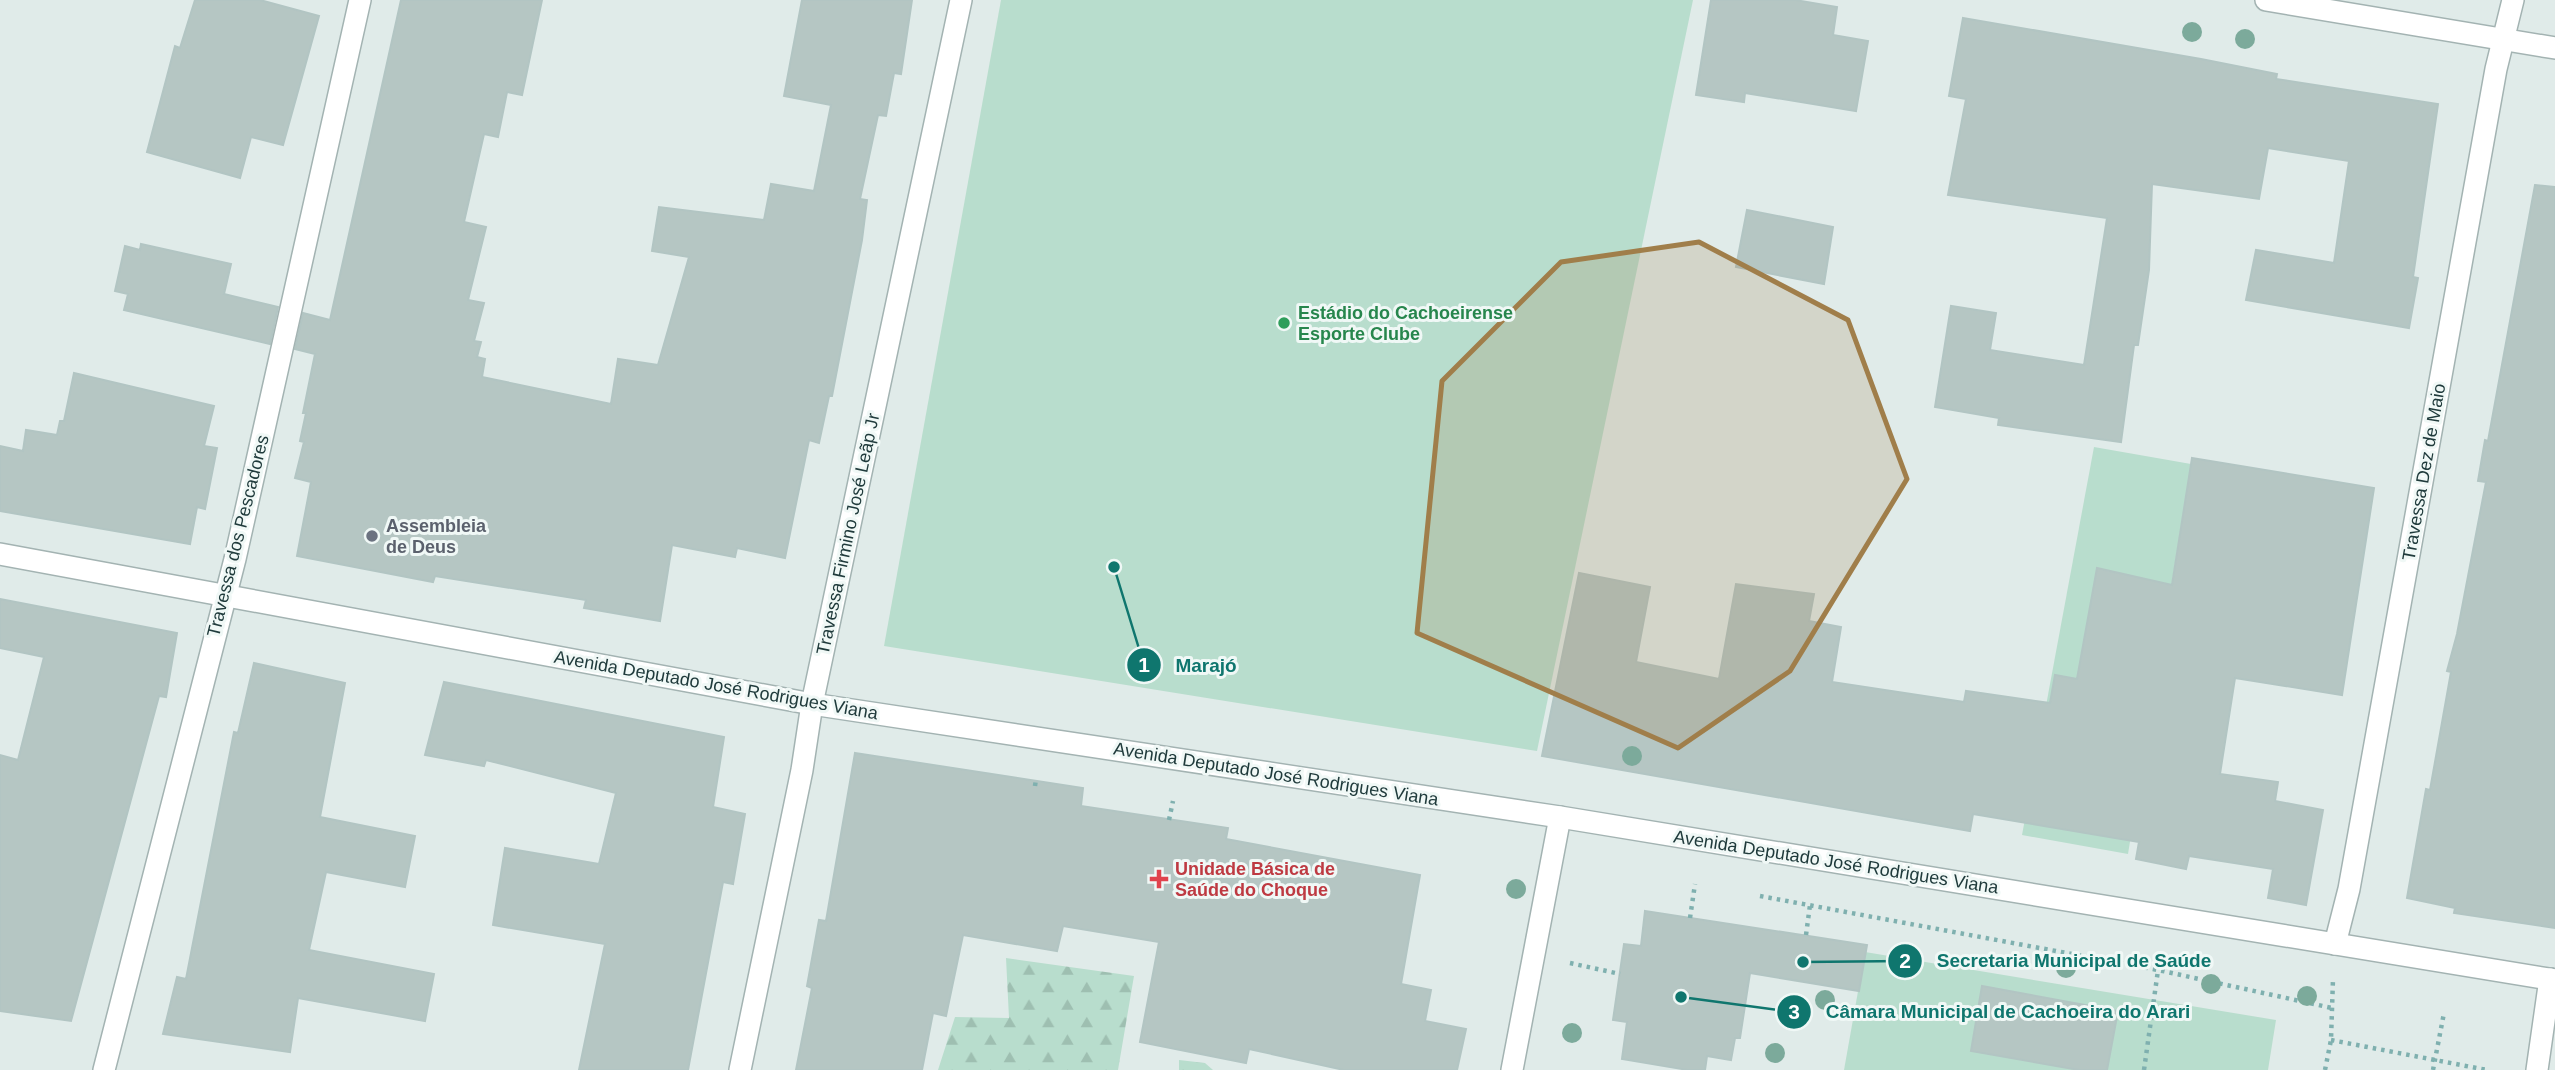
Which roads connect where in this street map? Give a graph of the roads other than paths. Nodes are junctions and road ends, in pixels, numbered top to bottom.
1 (360, 0) edge
2 (961, 0) edge
3 (2266, 0) edge
4 (2513, 0) edge
5 (2506, 40) junction
6 (2555, 48) edge
7 (0, 554) edge
8 (224, 595) junction
9 (811, 704) junction
10 (1560, 817) junction
11 (2335, 944) junction
12 (2553, 979) edge
13 (104, 1070) edge
14 (740, 1070) edge
15 (1511, 1070) edge
16 (2537, 1070) edge

1 - 8 street, Travessa dos Pescadores
2 - 9 street, Travessa Firmino José Leãp Jr
3 - 5 street
4 - 5 street, Travessa Dez de Maio
5 - 6 street
5 - 11 street, Travessa Dez de Maio
7 - 8 street, Avenida Deputado José Rodrigues Viana
8 - 9 street, Avenida Deputado José Rodrigues Viana
8 - 13 street, Travessa dos Pescadores
9 - 10 street, Avenida Deputado José Rodrigues Viana
9 - 14 street, Travessa Firmino José Leãp Jr
10 - 11 street, Avenida Deputado José Rodrigues Viana
10 - 15 street
11 - 12 street, Avenida Deputado José Rodrigues Viana
12 - 16 street

